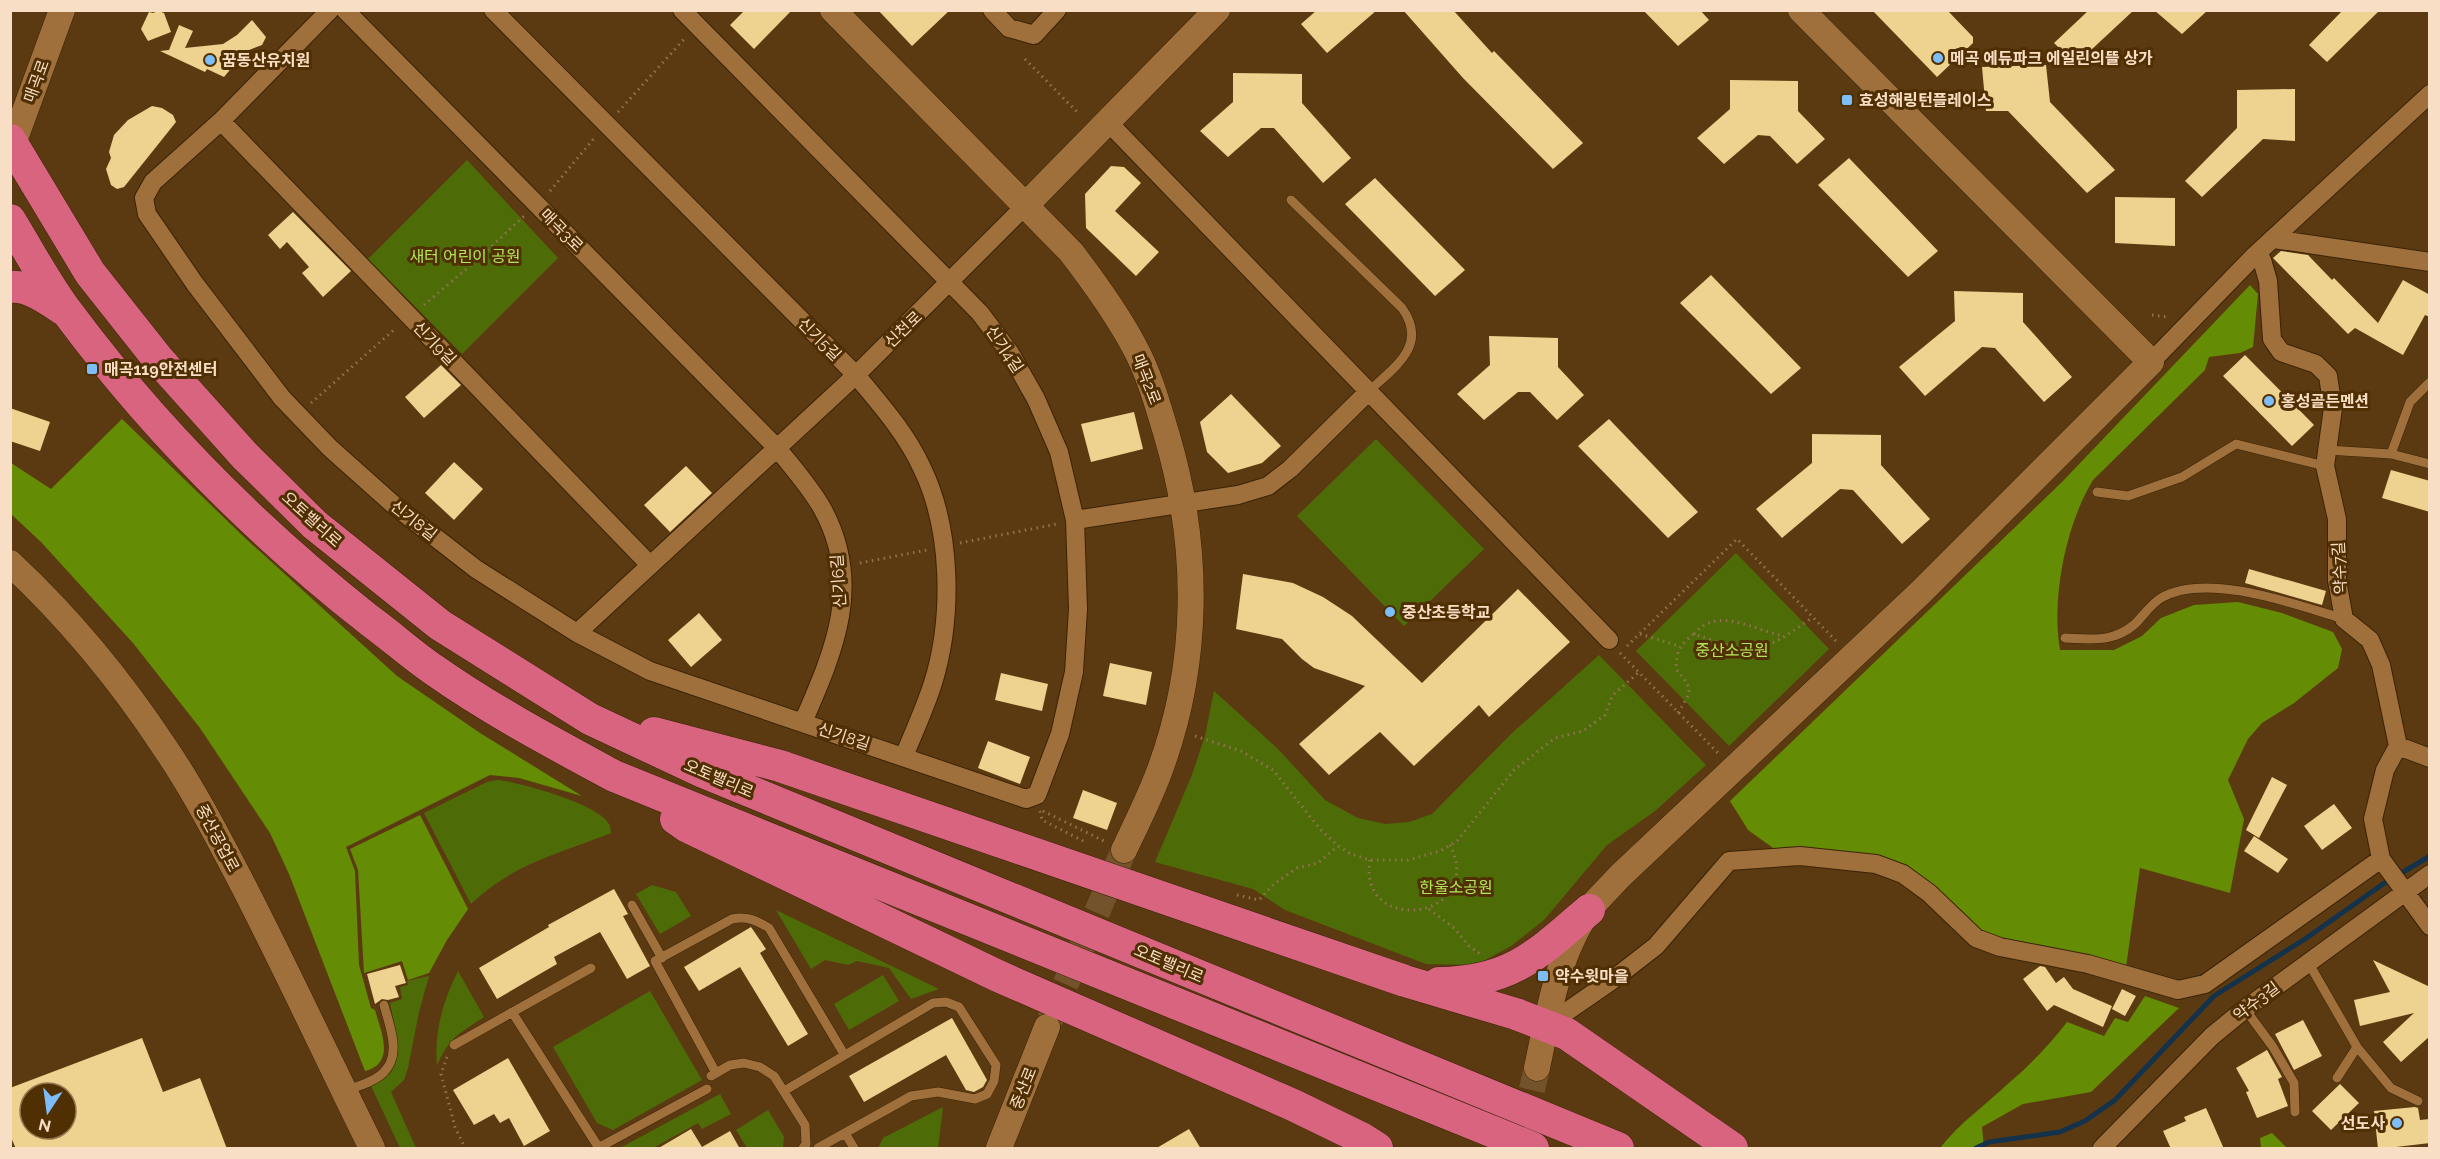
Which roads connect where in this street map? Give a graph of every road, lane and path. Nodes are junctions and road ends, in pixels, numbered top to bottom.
1 (62, 10) edge
2 (330, 10) edge
3 (345, 10) edge
4 (493, 10) edge
5 (682, 10) edge
6 (833, 10) edge
7 (992, 10) edge
8 (1057, 10) edge
9 (1217, 10) edge
10 (1801, 10) edge
11 (687, 36) dead end
12 (1025, 59) dead end
13 (2430, 94) edge
14 (2423, 112) edge
15 (1079, 114) dead end
16 (614, 116) dead end
17 (221, 121) junction
18 (1107, 121) junction
19 (599, 133) dead end
20 (11, 146) edge
21 (546, 195) dead end
22 (1291, 200) dead end
23 (1024, 207) junction
24 (528, 213) dead end
25 (10, 220) edge
26 (2274, 238) junction
27 (2255, 255) junction
28 (2430, 262) edge
29 (951, 282) junction
30 (10, 286) edge
31 (419, 309) dead end
32 (67, 311) junction
33 (2152, 315) dead end
34 (2168, 317) dead end
35 (402, 323) dead end
36 (2151, 362) junction
37 (856, 375) junction
38 (2430, 382) edge
39 (1368, 392) junction
40 (298, 414) junction
41 (778, 449) junction
42 (2391, 454) junction
43 (2326, 458) junction
44 (2430, 464) edge
45 (2097, 492) dead end
46 (1184, 502) junction
47 (1075, 520) junction
48 (650, 565) junction
49 (13, 572) edge
50 (1813, 617) junction
51 (2344, 619) junction
52 (577, 633) junction
53 (1640, 634) junction
54 (1694, 634) junction
55 (1786, 636) junction
56 (2065, 638) dead end
57 (1840, 645) dead end
58 (1679, 646) junction
59 (1614, 647) junction
60 (1613, 660) dead end
61 (1639, 672) junction
62 (1678, 713) junction
63 (590, 719) junction
64 (803, 722) junction
65 (1195, 736) dead end
66 (2398, 746) junction
67 (904, 756) junction
68 (2430, 758) edge
69 (1723, 759) dead end
70 (614, 776) junction
71 (1031, 797) junction
72 (1450, 845) junction
73 (1338, 846) junction
74 (1116, 847) joint
75 (2381, 859) junction
76 (1370, 860) junction
77 (2430, 874) edge
78 (2403, 892) junction
79 (1259, 900) dead end
80 (632, 904) dead end
81 (1429, 909) junction
82 (1589, 910) junction
83 (2430, 926) edge
84 (1484, 956) dead end
85 (662, 958) junction
86 (2308, 962) junction
87 (591, 968) dead end
88 (1405, 981) junction
89 (384, 1005) dead end
90 (2245, 1009) junction
91 (512, 1012) junction
92 (1546, 1026) junction
93 (1047, 1027) tunnel mouth
94 (454, 1045) joint
95 (2357, 1047) junction
96 (844, 1054) junction
97 (1537, 1068) tunnel mouth
98 (2337, 1078) dead end
99 (707, 1089) dead end
100 (784, 1091) junction
101 (344, 1092) junction
102 (2418, 1101) dead end
103 (2295, 1112) dead end
104 (845, 1133) junction
105 (598, 1148) edge
106 (372, 1149) edge
107 (465, 1149) edge
108 (803, 1149) edge
109 (818, 1149) edge
110 (854, 1149) edge
111 (999, 1149) edge
112 (1377, 1149) edge
113 (1533, 1149) edge
114 (1618, 1149) edge
115 (1732, 1149) edge
116 (2102, 1149) edge

1 - 20 street, 매곡로
2 - 17 street, 신기8길
3 - 41 street, 매곡3로
4 - 37 street, 신기5길
5 - 29 street, 신기4길
6 - 23 street, 매곡2로
7 - 8 street
9 - 18 street, 신천로
10 - 36 street
11 - 16 path
12 - 15 path
13 - 14 street
14 - 26 street
17 - 40 street, 신기8길
17 - 48 street, 신기9길
18 - 23 street, 신천로
18 - 39 street
19 - 21 path
20 - 63 highway, 오토밸리로
22 - 39 lane
23 - 29 street, 신천로
23 - 46 street, 매곡2로
24 - 31 path
25 - 32 highway, 오토밸리로
26 - 27 street
26 - 28 street
27 - 36 street
27 - 43 street, 약수7길
29 - 37 street, 신천로
29 - 47 street, 신기4길
30 - 32 highway
32 - 70 highway, 오토밸리로
33 - 34 path
35 - 40 path
36 - 82 street
37 - 41 street, 신천로
37 - 67 street, 신기5길
38 - 42 lane
39 - 46 street
39 - 59 street
40 - 52 street, 신기8길
41 - 48 street, 신천로
41 - 64 street, 신기6길
42 - 43 lane
42 - 44 lane
43 - 45 lane
43 - 51 street, 약수7길
46 - 47 street
46 - 74 street, 매곡2로
47 - 71 street, 신기4길
48 - 52 street, 신천로
49 - 101 street, 중산공업로
50 - 53 path
50 - 55 path
50 - 57 path
51 - 56 lane
51 - 66 street, 약수7길
52 - 64 street, 신기8길
53 - 58 path
53 - 59 path
54 - 55 path
54 - 55 path
54 - 58 path
58 - 62 path
59 - 60 path
59 - 61 path
61 - 62 path
61 - 72 path
62 - 69 path
63 - 88 highway
63 - 114 highway, 오토밸리로
64 - 67 street, 신기8길
65 - 73 path
66 - 68 street
66 - 75 street
67 - 71 street, 신기8길
70 - 112 highway
70 - 113 highway, 오토밸리로
71 - 74 path
72 - 76 path
72 - 81 path
73 - 76 path
73 - 79 path
75 - 78 street
75 - 92 street
76 - 81 path
77 - 78 street, 약수3길
78 - 83 street
78 - 86 street, 약수3길
80 - 85 lane
81 - 84 path
82 - 88 highway
82 - 92 street
85 - 96 lane
85 - 100 lane
86 - 90 street, 약수3길
86 - 95 lane
87 - 91 lane
88 - 92 highway
89 - 101 lane
90 - 103 lane
90 - 116 street, 약수3길
91 - 94 lane
91 - 105 lane
92 - 97 street
92 - 115 highway
93 - 111 street, 중산로
94 - 107 path
95 - 98 lane
95 - 102 lane
96 - 100 lane
96 - 104 lane
99 - 105 lane
100 - 108 lane
101 - 106 street, 중산공업로
104 - 109 lane
104 - 110 lane

